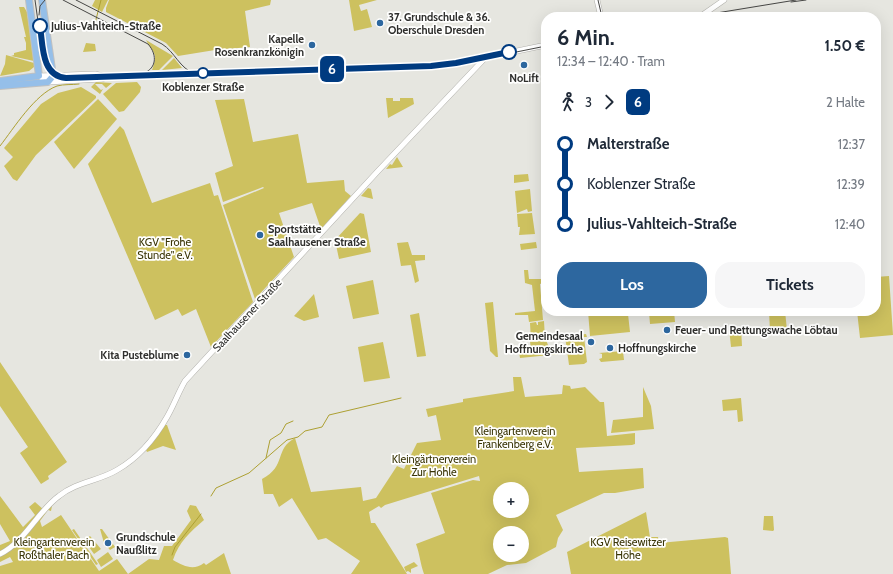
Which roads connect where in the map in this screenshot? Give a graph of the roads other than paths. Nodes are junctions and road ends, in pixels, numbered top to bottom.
1 (29, 0) edge
2 (42, 0) edge
3 (597, 0) edge
4 (724, 0) edge
5 (600, 12) edge
6 (706, 12) edge
7 (541, 46) edge
8 (485, 58) junction
9 (39, 76) junction
10 (53, 76) junction
11 (108, 77) junction
12 (0, 81) edge
13 (48, 82) junction
14 (0, 86) edge
15 (0, 554) edge

1 - 9 main road
2 - 10 main road
3 - 5 street
4 - 6 street
7 - 8 street
8 - 11 street
8 - 15 street, Saalhausener Straße
9 - 10 street
9 - 12 main road
9 - 13 street
10 - 11 street
10 - 13 main road
11 - 13 street
13 - 14 main road

